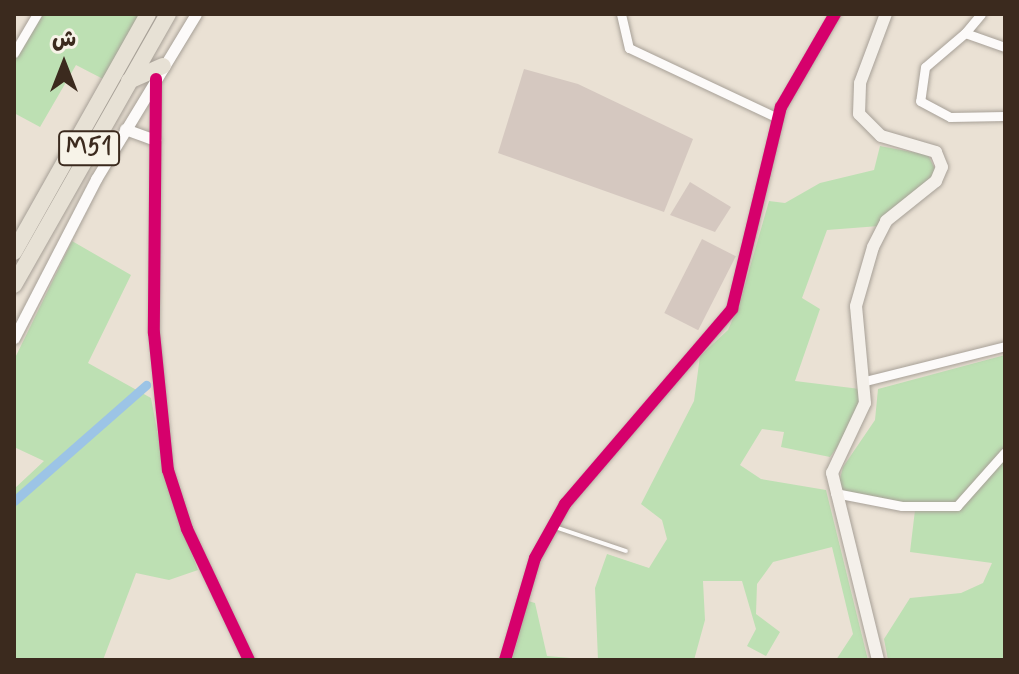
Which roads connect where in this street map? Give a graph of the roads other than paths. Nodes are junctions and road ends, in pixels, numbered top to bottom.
1 (37, 14) edge
2 (148, 14) edge
3 (168, 14) edge
4 (196, 14) edge
5 (621, 14) edge
6 (835, 14) edge
7 (886, 14) edge
8 (981, 14) edge
9 (965, 33) junction
10 (1005, 47) edge
11 (14, 53) edge
12 (160, 72) junction
13 (127, 82) junction
14 (1005, 116) edge
15 (778, 118) junction
16 (125, 129) junction
17 (155, 140) junction
18 (14, 252) edge
19 (14, 285) edge
20 (14, 338) edge
21 (1005, 346) edge
22 (865, 381) junction
23 (1005, 452) edge
24 (832, 492) junction
25 (551, 526) junction
26 (626, 551) dead end
27 (249, 660) edge
28 (505, 660) edge
29 (878, 660) edge

1 - 11 street
2 - 18 highway, M51
3 - 13 highway, M51
4 - 12 street
5 - 15 street
6 - 15 street
7 - 22 main road
8 - 9 street
9 - 10 street
9 - 14 street
12 - 13 highway
12 - 16 street
12 - 17 street
13 - 19 highway, M51
15 - 25 street
16 - 17 street
16 - 20 street
17 - 27 street
21 - 22 street
22 - 24 main road
23 - 24 street
24 - 29 main road
25 - 26 lane
25 - 28 street

